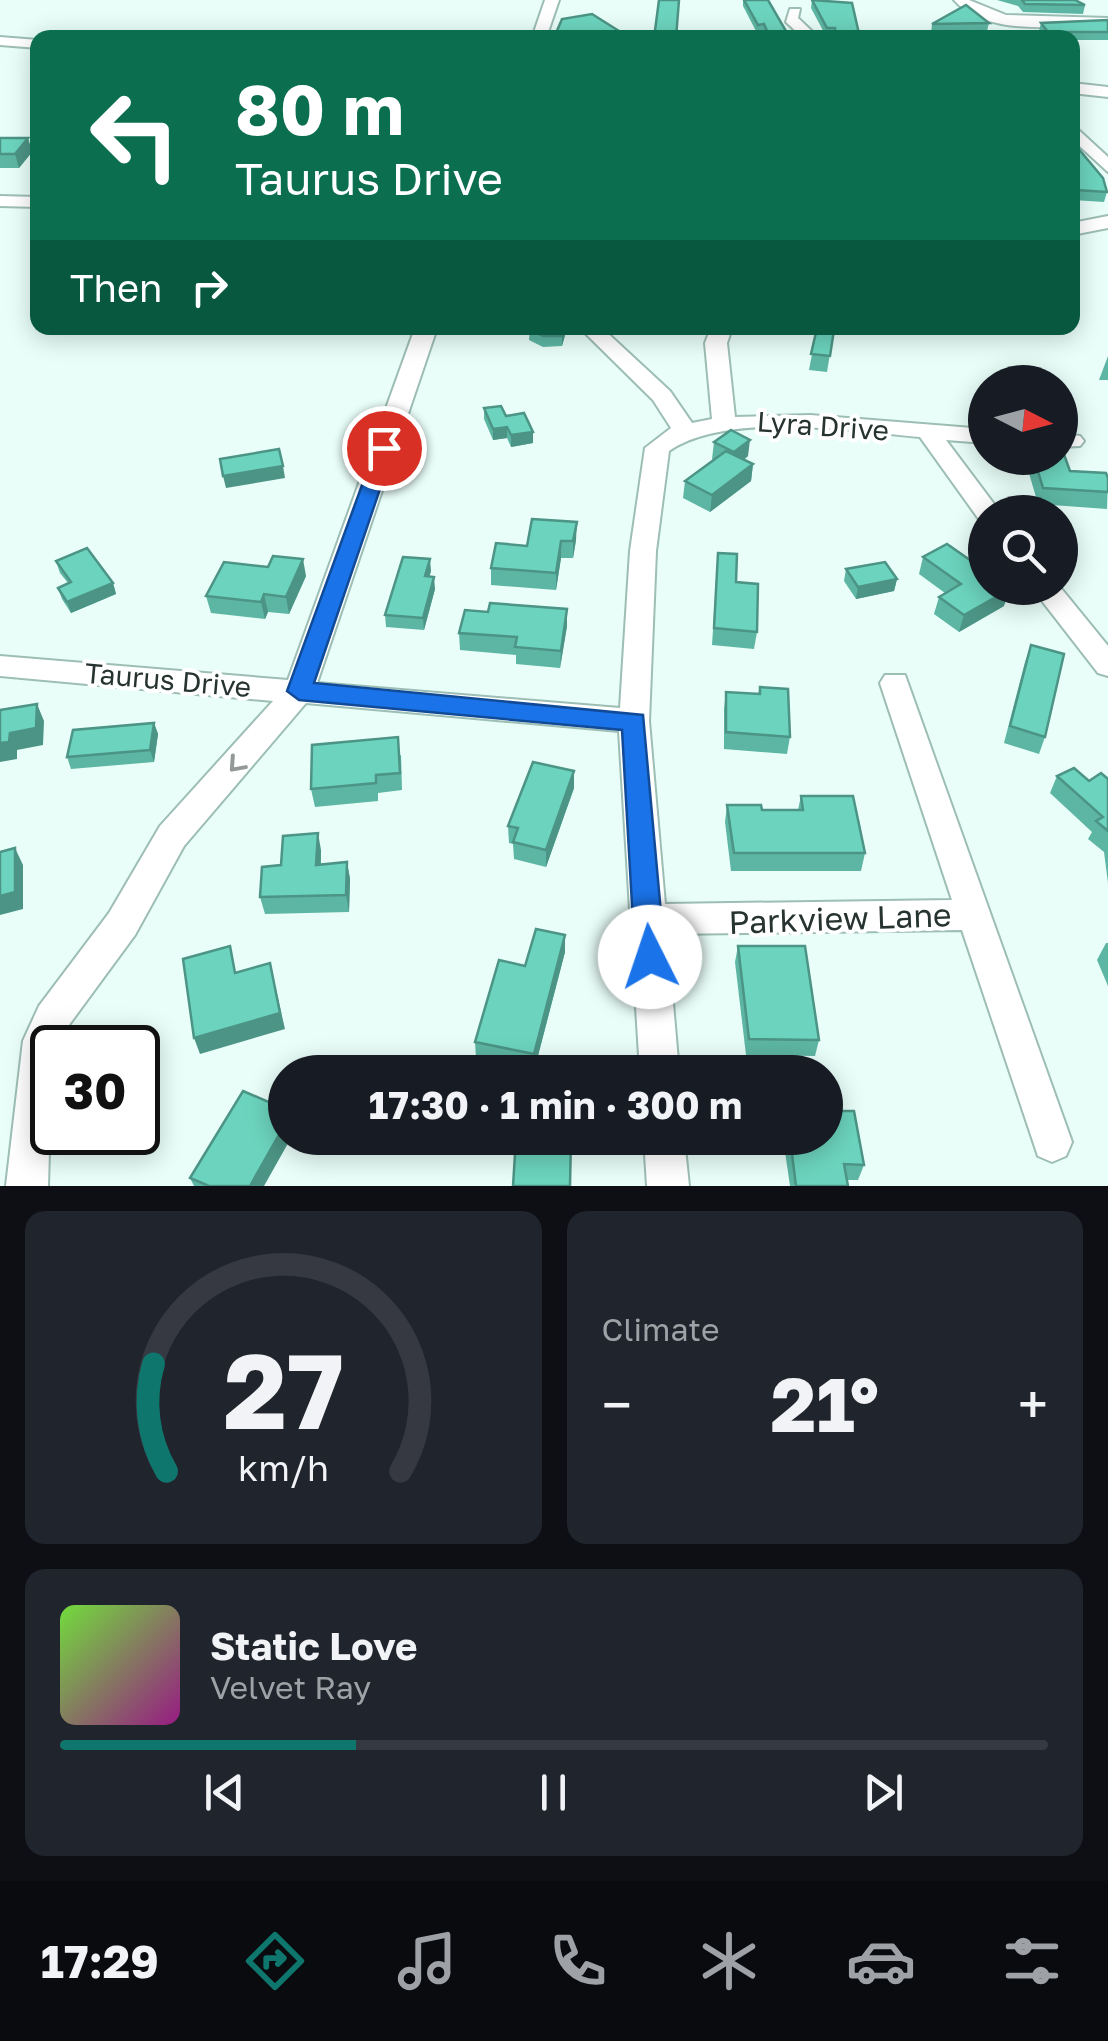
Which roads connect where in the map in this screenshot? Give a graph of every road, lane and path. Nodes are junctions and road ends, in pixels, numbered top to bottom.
1 (552, 0) edge
2 (961, 0) edge
3 (795, 12) dead end
4 (1003, 18) junction
5 (1108, 22) edge
6 (542, 30) edge
7 (803, 30) edge
8 (1006, 30) edge
9 (0, 42) edge
10 (30, 44) edge
11 (1080, 89) edge
12 (1108, 92) edge
13 (1080, 138) edge
14 (1108, 167) edge
15 (0, 201) edge
16 (30, 202) edge
17 (1108, 222) edge
18 (1080, 227) edge
19 (424, 335) edge
20 (597, 335) edge
21 (719, 335) edge
22 (724, 421) junction
23 (674, 433) junction
24 (929, 433) junction
25 (968, 435) edge
26 (975, 495) edge
27 (1060, 605) edge
28 (0, 666) edge
29 (1108, 666) edge
30 (895, 682) dead end
31 (299, 691) junction
32 (634, 721) junction
33 (972, 915) junction
34 (647, 918) junction
35 (658, 1055) edge
36 (1052, 1142) dead end
37 (665, 1155) edge
38 (27, 1186) edge
39 (668, 1186) edge

1 - 6 street
2 - 4 street
3 - 7 street
4 - 5 street
4 - 8 street
9 - 10 street
11 - 12 street
13 - 14 street
15 - 16 street
17 - 18 street
19 - 31 street
20 - 23 street
21 - 22 street
22 - 23 street, Lyra Drive
22 - 24 street, Lyra Drive
23 - 32 street
24 - 25 street, Lyra Drive
24 - 26 street
27 - 29 street
28 - 31 street, Taurus Drive
30 - 33 street, Parkview Lane
31 - 32 street, Taurus Drive
31 -> 38 street
32 - 34 street
33 - 34 street, Parkview Lane
33 - 36 street, Parkview Lane
34 - 35 street
37 - 39 street

